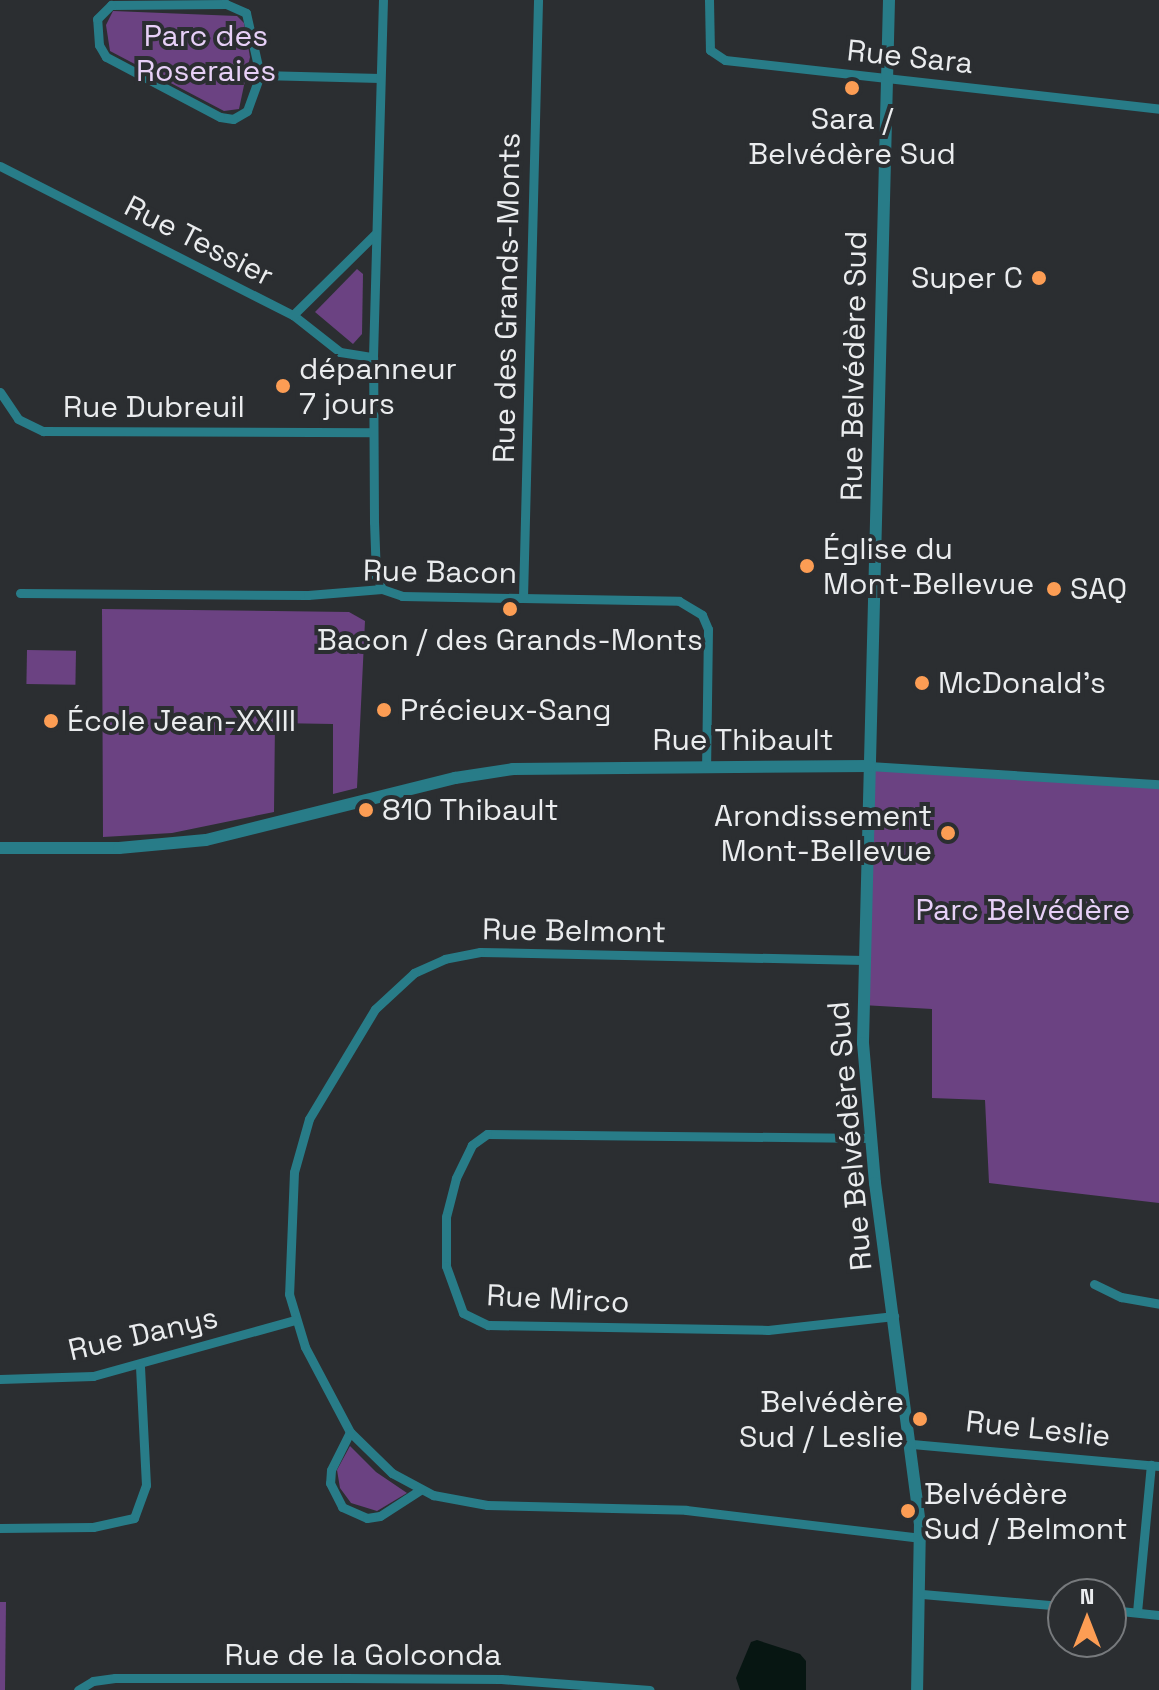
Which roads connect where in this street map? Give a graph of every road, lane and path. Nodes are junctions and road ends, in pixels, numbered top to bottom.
1 (383, 0) edge
2 (538, 0) edge
3 (709, 0) edge
4 (889, 0) edge
5 (260, 75) junction
6 (380, 78) junction
7 (887, 79) junction
8 (1159, 109) edge
9 (0, 166) edge
10 (375, 234) junction
11 (293, 315) junction
12 (373, 357) junction
13 (0, 392) edge
14 (373, 432) junction
15 (382, 589) junction
16 (20, 593) dead end
17 (523, 598) junction
18 (706, 766) junction
19 (869, 766) junction
20 (1159, 784) edge
21 (0, 848) edge
22 (864, 960) junction
23 (870, 1138) junction
24 (1094, 1284) dead end
25 (1159, 1304) edge
26 (894, 1316) junction
27 (295, 1320) junction
28 (140, 1366) junction
29 (0, 1379) edge
30 (350, 1432) junction
31 (912, 1444) junction
32 (1155, 1466) edge
33 (420, 1490) junction
34 (0, 1528) edge
35 (921, 1538) junction
36 (922, 1594) junction
37 (1047, 1605) edge
38 (1127, 1611) edge
39 (1137, 1612) junction
40 (1159, 1615) edge
41 (362, 1678) junction
42 (517, 1685) edge
43 (78, 1690) edge
44 (362, 1690) edge
45 (650, 1690) edge
46 (917, 1690) edge

1 - 6 street
2 - 17 street, Rue des Grands-Monts
3 - 7 street, Rue Sara
4 - 7 street, Rue Belvédère Sud
5 - 5 street
5 - 6 street
6 - 10 street
7 - 8 street, Rue Sara
7 - 19 street, Rue Belvédère Sud
9 - 11 street, Rue Tessier
10 - 11 street
10 - 12 street
11 - 12 street, Rue Tessier
12 - 14 street
13 - 14 street, Rue Dubreuil
14 - 15 street
15 - 16 street, Rue Bacon
15 - 17 street, Rue Bacon
17 - 18 street, Rue Bacon
18 - 19 street, Rue Thibault
18 - 21 street, Rue Thibault
19 - 20 street, Rue Thibault
19 - 22 street, Rue Belvédère Sud
22 - 23 street, Rue Belvédère Sud
22 - 27 street, Rue Belmont
23 - 26 street, Rue Belvédère Sud
23 - 26 street, Rue Mirco
24 - 25 street
26 - 31 street, Rue Belvédère Sud
27 - 28 street, Rue Danys
27 - 30 street, Rue Belmont
28 - 29 street, Rue Danys
28 - 34 street
30 - 33 street, Rue Belmont
30 - 33 street
31 - 32 street, Rue Leslie
31 - 35 street, Rue Belvédère Sud
32 - 39 street
33 - 35 street, Rue Belmont
35 - 36 street, Rue Belvédère Sud
36 - 37 street
36 - 46 street, Rue Belvédère Sud
38 - 39 street
39 - 40 street
41 - 42 street, Rue de la Golconda
41 - 43 street, Rue de la Golconda
41 - 44 street
42 - 45 street, Rue de la Golconda

